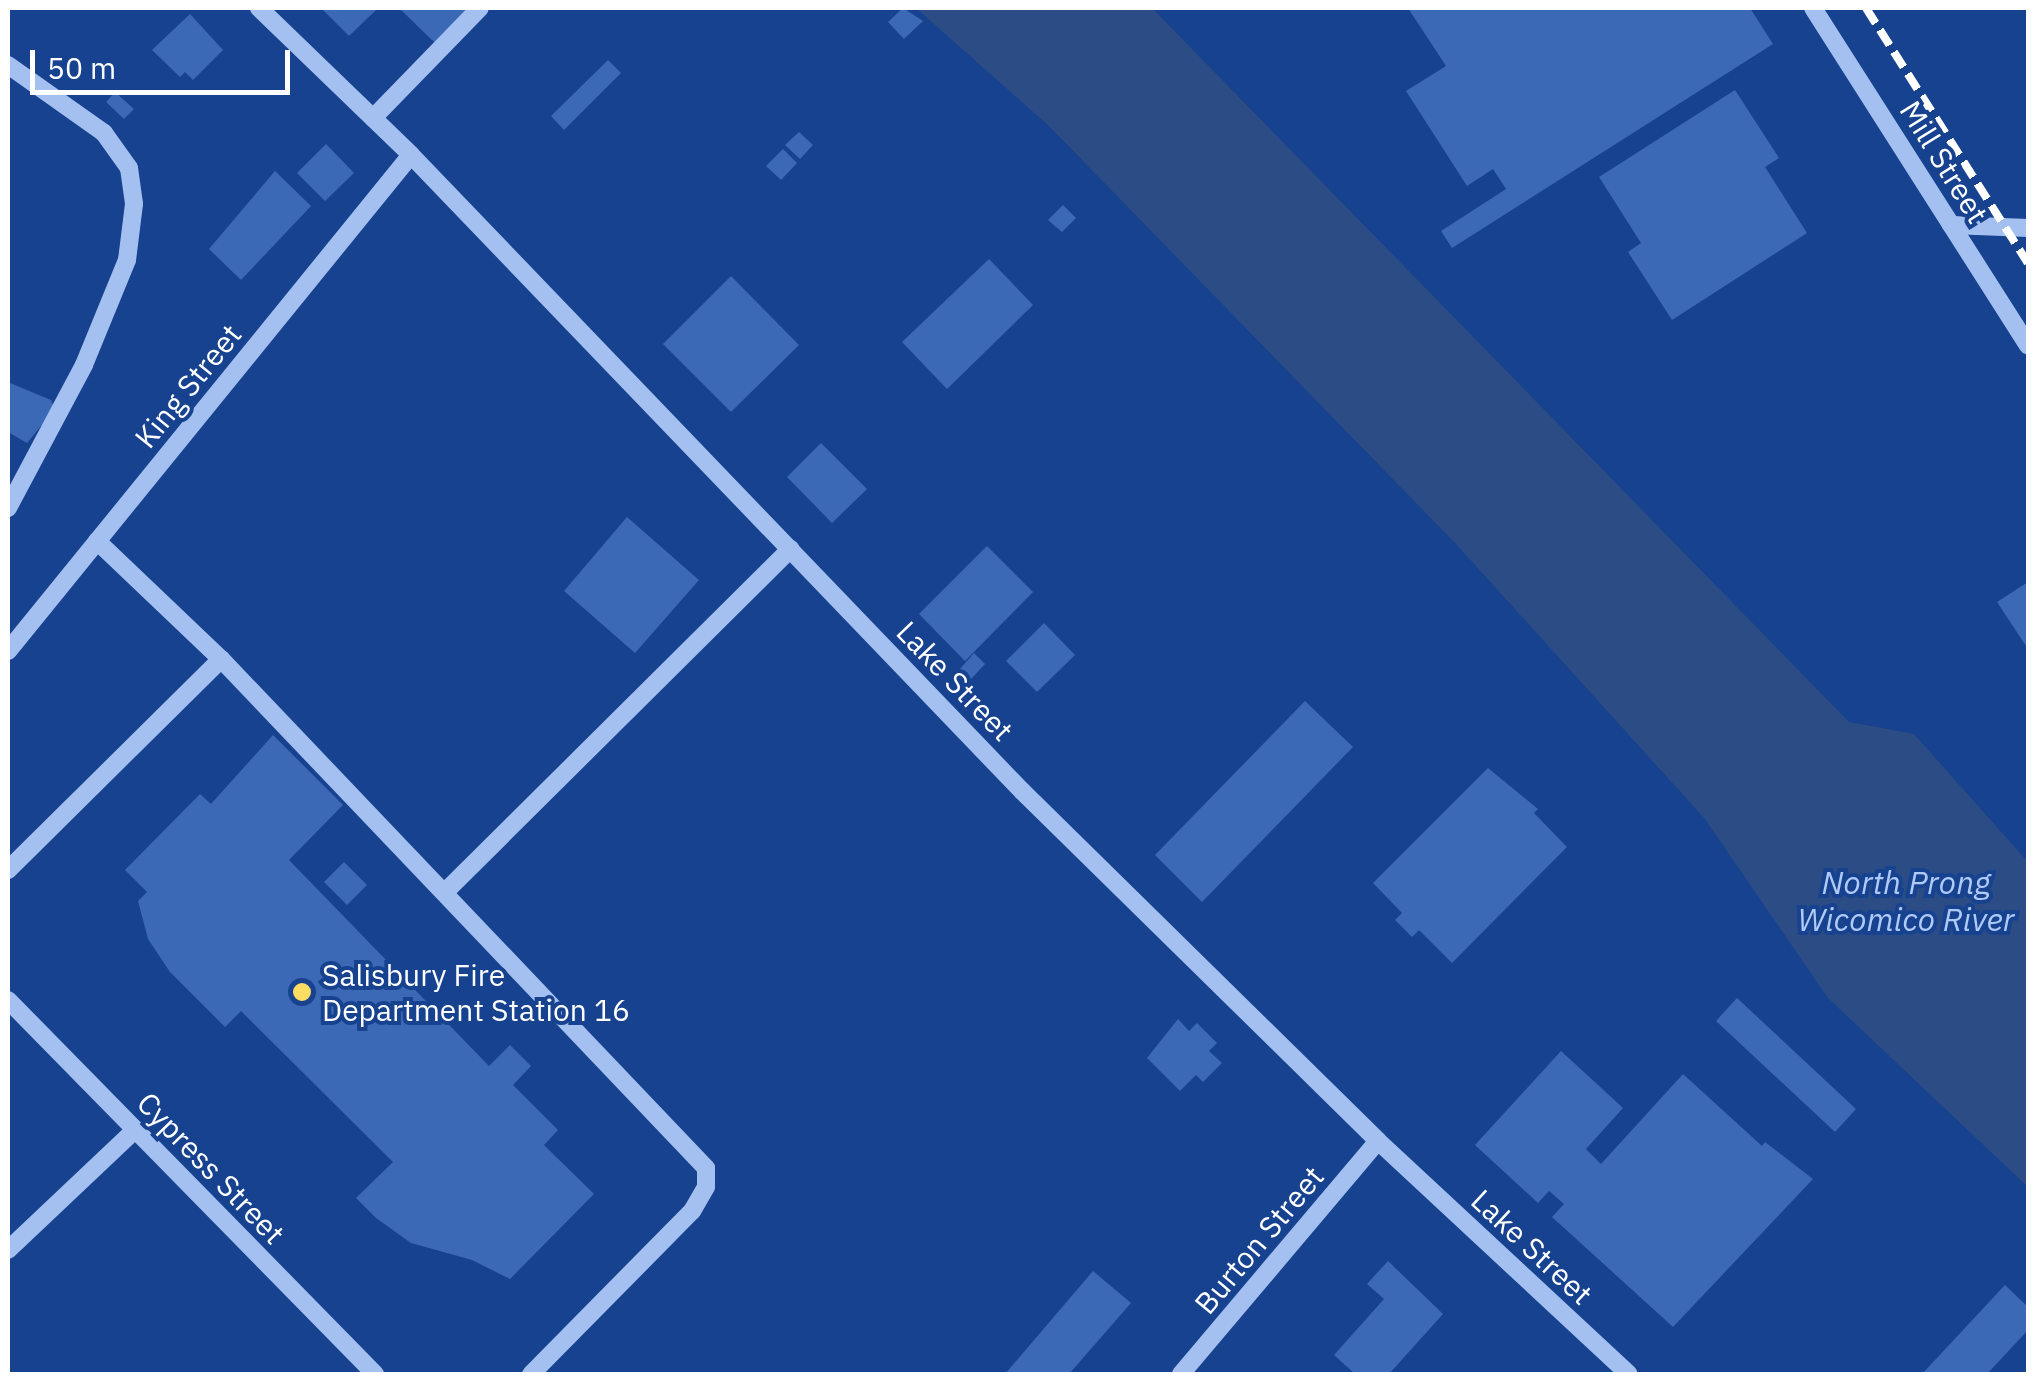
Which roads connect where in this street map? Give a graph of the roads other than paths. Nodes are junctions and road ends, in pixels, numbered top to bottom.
1 (259, 8) edge
2 (480, 8) edge
3 (1813, 8) edge
4 (8, 65) edge
5 (373, 118) junction
6 (411, 155) junction
7 (1951, 224) junction
8 (2028, 228) edge
9 (2028, 345) edge
10 (8, 457) edge
11 (26, 468) junction
12 (8, 508) edge
13 (97, 541) junction
14 (791, 549) junction
15 (8, 651) edge
16 (222, 659) junction
17 (8, 870) edge
18 (445, 892) junction
19 (8, 1000) edge
20 (135, 1130) junction
21 (1378, 1142) junction
22 (8, 1250) edge
23 (375, 1374) edge
24 (530, 1374) edge
25 (1181, 1374) edge
26 (1629, 1374) edge

1 - 5 street, Lake Street
2 - 5 street
3 - 7 street, Mill Street
4 - 11 street
5 - 6 street, Lake Street
6 - 13 street, King Street
6 - 14 street, Lake Street
7 - 8 street
7 - 9 street, Mill Street
10 - 11 street
11 - 12 street
13 - 15 street, King Street
13 - 16 street
14 - 18 street
14 - 21 street, Lake Street
16 - 17 street
16 - 18 street
18 - 24 street
19 - 20 street, Cypress Street
20 - 22 street
20 - 23 street, Cypress Street
21 - 25 street, Burton Street
21 - 26 street, Lake Street

